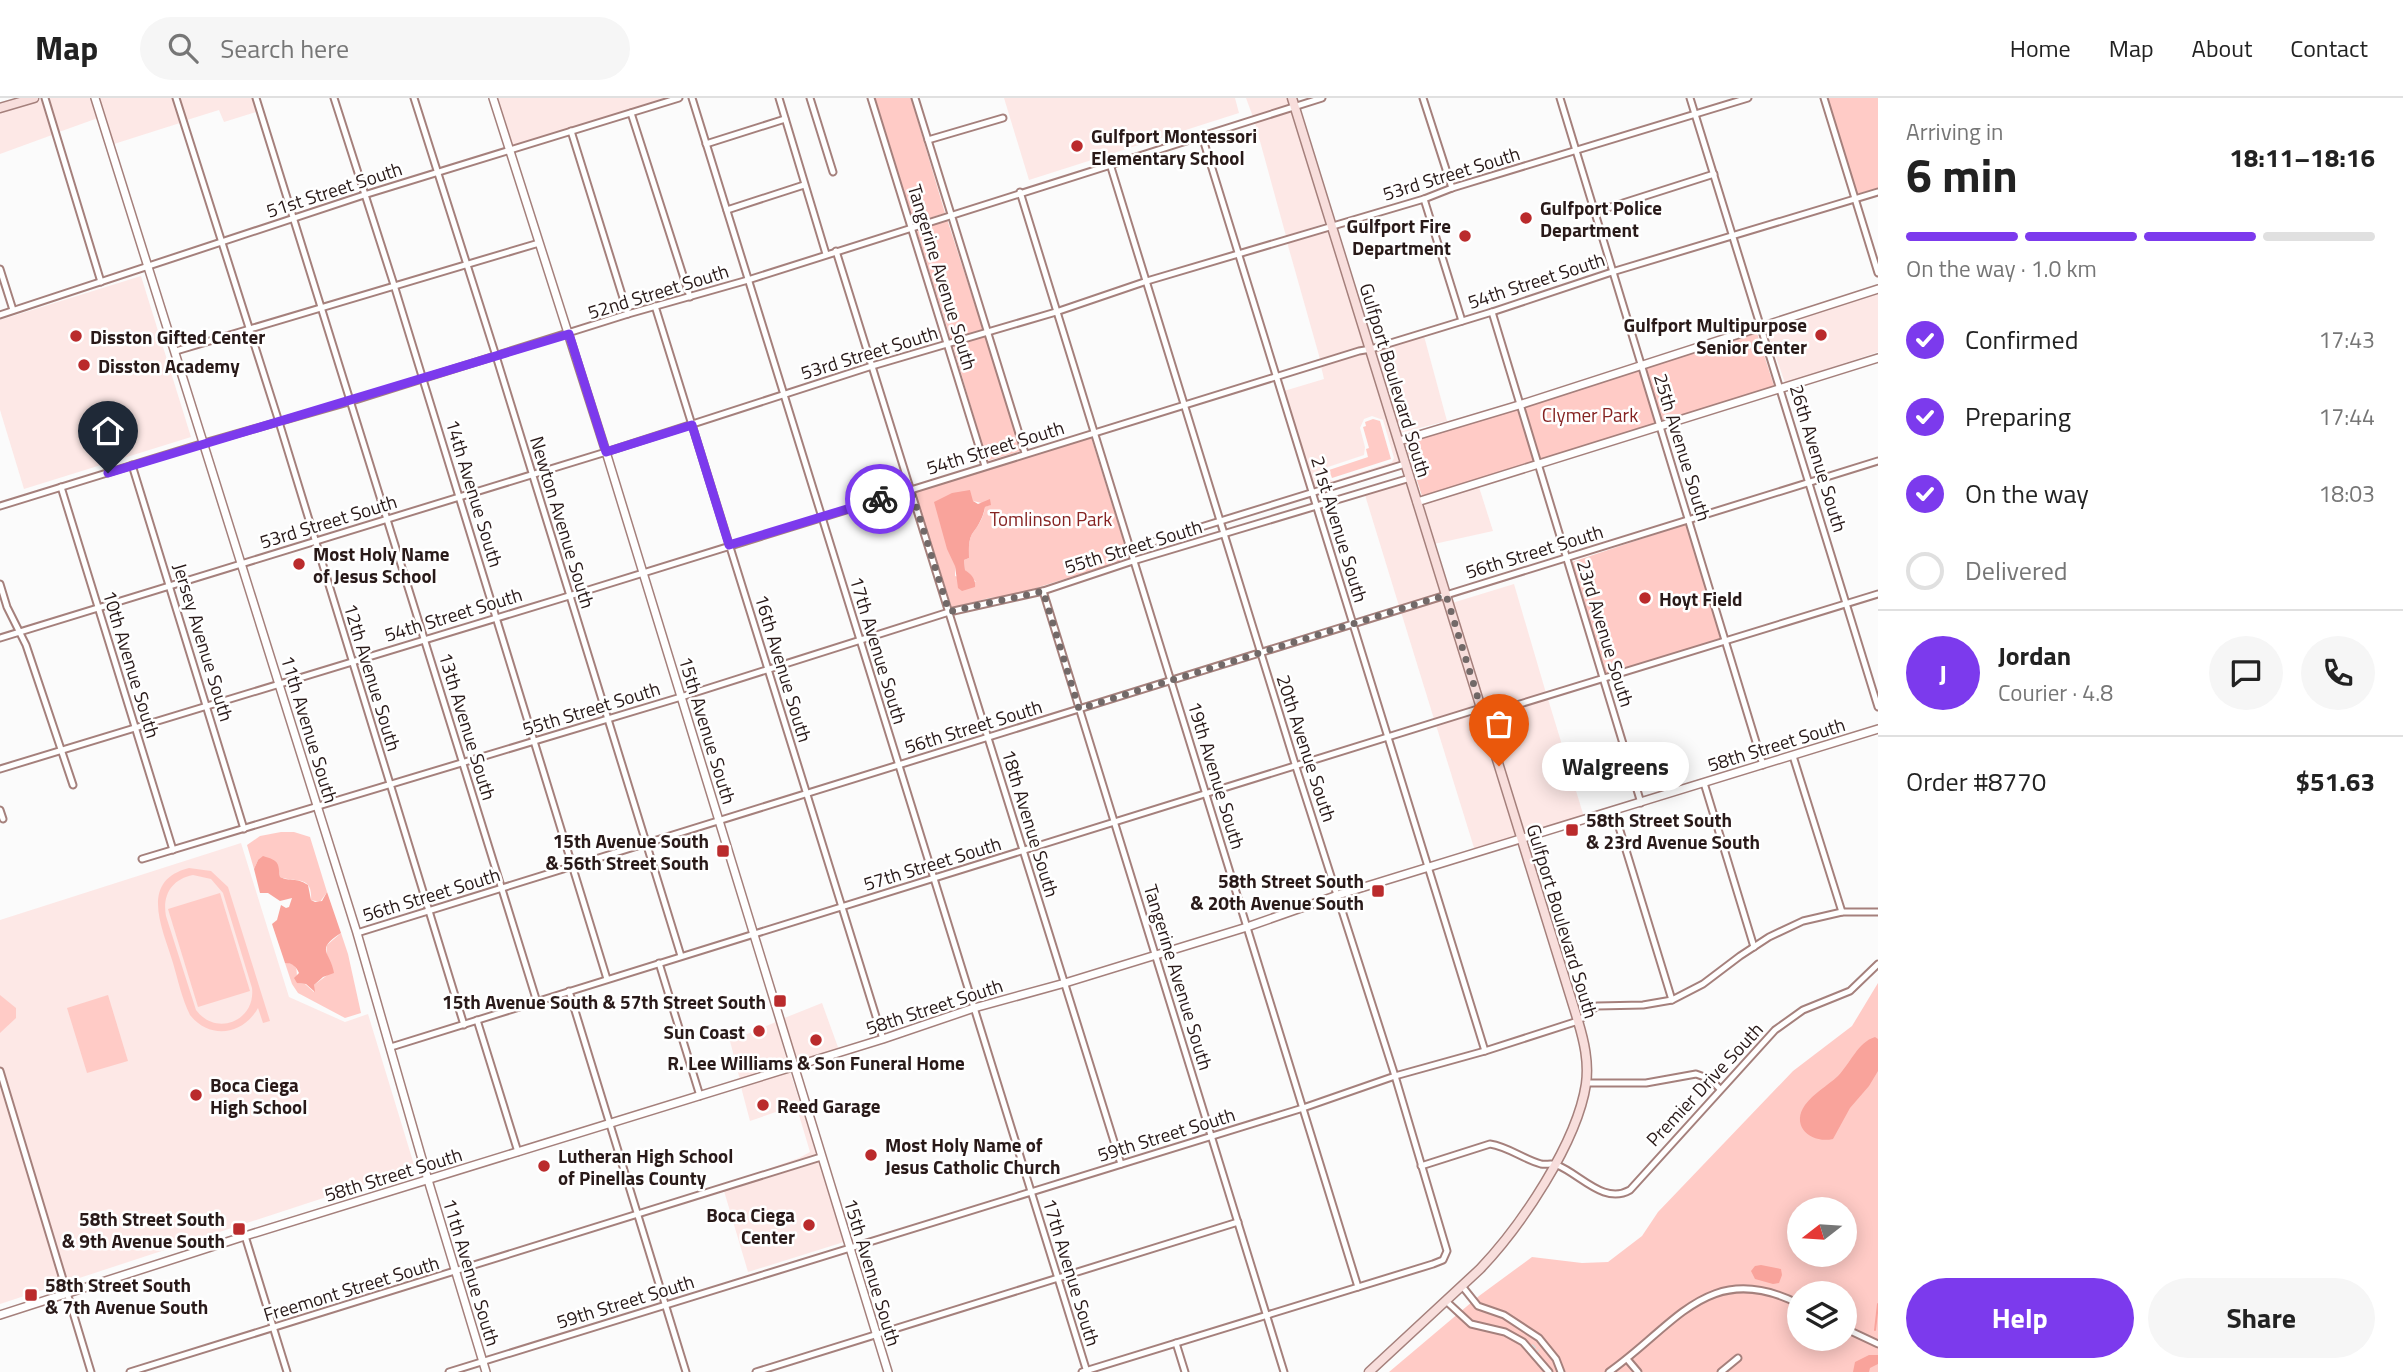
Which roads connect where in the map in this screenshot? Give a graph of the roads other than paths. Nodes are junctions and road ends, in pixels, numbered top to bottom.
1 (34, 98) edge
2 (45, 98) edge
3 (95, 98) edge
4 (176, 98) edge
5 (256, 98) edge
6 (334, 98) edge
7 (414, 98) edge
8 (493, 98) edge
9 (679, 98) edge
10 (692, 98) edge
11 (779, 98) edge
12 (810, 98) edge
13 (871, 98) edge
14 (915, 98) edge
15 (1322, 98) edge
16 (1423, 98) edge
17 (1560, 98) edge
18 (1690, 98) edge
19 (1748, 98) edge
20 (1824, 98) edge
21 (9, 102) edge
22 (1293, 102) edge
23 (0, 108) edge
24 (631, 113) junction
25 (1695, 115) junction
26 (1003, 118) dead end
27 (785, 119) junction
28 (571, 131) junction
29 (1202, 136) junction
30 (928, 140) junction
31 (706, 144) junction
32 (510, 150) junction
33 (1576, 152) junction
34 (1110, 164) junction
35 (833, 172) dead end
36 (438, 173) junction
37 (1714, 174) junction
38 (804, 185) junction
39 (1452, 188) junction
40 (1020, 192) junction
41 (1878, 192) edge
42 (364, 195) junction
43 (1424, 199) junction
44 (1855, 199) junction
45 (727, 210) junction
46 (1595, 212) junction
47 (950, 215) junction
48 (293, 219) junction
49 (1331, 225) junction
50 (911, 227) junction
51 (1733, 236) junction
52 (221, 242) junction
53 (539, 243) junction
54 (836, 251) junction
55 (826, 254) junction
56 (1238, 254) junction
57 (466, 265) junction
58 (149, 266) junction
59 (0, 269) edge
60 (1612, 272) junction
61 (1878, 273) edge
62 (748, 280) junction
63 (1147, 281) junction
64 (101, 282) junction
65 (394, 285) junction
66 (1878, 289) edge
67 (690, 297) junction
68 (655, 306) junction
69 (322, 308) junction
70 (13, 310) junction
71 (1056, 312) junction
72 (1492, 312) junction
73 (628, 314) junction
74 (0, 315) edge
75 (1462, 321) junction
76 (1761, 326) junction
77 (249, 330) junction
78 (988, 332) junction
79 (569, 334) junction
80 (947, 344) junction
81 (1371, 349) junction
82 (176, 351) junction
83 (496, 356) junction
84 (1878, 358) edge
85 (1641, 365) junction
86 (872, 366) junction
87 (1276, 376) junction
88 (422, 379) junction
89 (1781, 387) junction
90 (784, 394) junction
91 (352, 401) junction
92 (1184, 405) junction
93 (1519, 405) junction
94 (279, 422) junction
95 (692, 425) junction
96 (1660, 427) junction
97 (1094, 432) junction
98 (1398, 441) junction
99 (204, 443) junction
100 (606, 452) junction
101 (1025, 453) junction
102 (1878, 461) edge
103 (1405, 464) junction
104 (132, 465) junction
105 (985, 466) junction
106 (1538, 466) junction
107 (532, 475) junction
108 (1410, 478) junction
109 (1810, 482) junction
110 (61, 487) junction
111 (911, 490) junction
112 (1312, 492) junction
113 (459, 496) junction
114 (1418, 502) junction
115 (0, 506) edge
116 (1316, 507) junction
117 (821, 517) junction
118 (388, 519) junction
119 (1689, 520) junction
120 (1220, 521) junction
121 (1225, 534) junction
122 (315, 542) junction
123 (729, 545) junction
124 (1130, 549) junction
125 (1567, 558) junction
126 (1133, 561) junction
127 (242, 565) junction
128 (643, 573) junction
129 (0, 584) edge
130 (171, 586) junction
131 (1043, 591) junction
132 (1878, 594) edge
133 (1446, 595) junction
134 (569, 596) junction
135 (1846, 604) junction
136 (99, 608) junction
137 (949, 612) junction
138 (497, 617) junction
139 (1353, 624) junction
140 (20, 631) junction
141 (0, 638) edge
142 (424, 639) junction
143 (859, 640) junction
144 (1725, 642) junction
145 (1261, 653) junction
146 (352, 661) junction
147 (768, 669) junction
148 (1604, 679) junction
149 (1171, 680) junction
150 (280, 684) junction
151 (681, 697) junction
152 (207, 706) junction
153 (1878, 707) edge
154 (1079, 709) junction
155 (1483, 711) junction
156 (608, 719) junction
157 (135, 727) junction
158 (1878, 729) edge
159 (988, 737) junction
160 (1388, 737) junction
161 (535, 741) junction
162 (61, 750) junction
163 (1793, 755) junction
164 (463, 763) junction
165 (899, 765) junction
166 (1763, 765) junction
167 (1296, 766) junction
168 (0, 769) edge
169 (1704, 783) junction
170 (73, 785) dead end
171 (390, 785) junction
172 (806, 794) junction
173 (1206, 795) junction
174 (1641, 803) junction
175 (317, 807) junction
176 (0, 810) edge
177 (1614, 811) junction
178 (3, 819) dead end
179 (719, 821) junction
180 (1115, 823) junction
181 (244, 829) junction
182 (1521, 840) junction
183 (646, 844) junction
184 (173, 850) junction
185 (1024, 851) junction
186 (142, 859) dead end
187 (573, 866) junction
188 (1428, 869) junction
189 (934, 879) junction
190 (502, 888) junction
191 (1338, 895) junction
192 (842, 908) junction
193 (430, 911) junction
194 (1842, 912) junction
195 (1878, 912) edge
196 (1247, 927) junction
197 (357, 933) junction
198 (753, 934) junction
199 (1754, 947) junction
200 (1155, 955) junction
201 (681, 956) junction
202 (659, 963) junction
203 (1878, 964) edge
204 (607, 979) junction
205 (1065, 983) junction
206 (569, 991) junction
207 (1672, 1000) junction
208 (537, 1002) junction
209 (974, 1008) junction
210 (477, 1020) junction
211 (1578, 1020) junction
212 (464, 1025) junction
213 (883, 1039) junction
214 (391, 1047) junction
215 (1485, 1051) junction
216 (793, 1067) junction
217 (0, 1071) edge
218 (1395, 1076) junction
219 (1586, 1083) junction
220 (1720, 1089) junction
221 (700, 1096) junction
222 (1303, 1108) junction
223 (609, 1125) junction
224 (1211, 1136) junction
225 (518, 1152) junction
226 (821, 1157) junction
227 (1554, 1163) junction
228 (1121, 1164) junction
229 (1421, 1166) junction
230 (428, 1180) junction
231 (1031, 1192) junction
232 (637, 1215) junction
233 (1238, 1222) junction
234 (245, 1236) junction
235 (850, 1248) junction
236 (455, 1272) junction
237 (1058, 1279) junction
238 (1462, 1286) junction
239 (1358, 1287) junction
240 (68, 1294) junction
241 (1787, 1299) edge
242 (1446, 1301) junction
243 (665, 1305) junction
244 (0, 1315) edge
245 (1267, 1315) junction
246 (273, 1328) junction
247 (876, 1334) junction
248 (1857, 1334) edge
249 (1523, 1342) junction
250 (1176, 1343) junction
251 (1878, 1344) edge
252 (1531, 1346) tunnel mouth
253 (1538, 1352) tunnel mouth
254 (1738, 1358) dead end
255 (1628, 1359) junction
256 (483, 1361) junction
257 (1542, 1363) junction
258 (91, 1372) edge
259 (130, 1372) edge
260 (287, 1372) edge
261 (449, 1372) edge
262 (486, 1372) edge
263 (686, 1372) edge
264 (756, 1372) edge
265 (888, 1372) edge
266 (1085, 1372) edge
267 (1185, 1372) edge
268 (1284, 1372) edge
269 (1369, 1372) edge
270 (1549, 1372) edge
271 (1562, 1372) edge
272 (1609, 1372) edge
273 (1638, 1372) edge
274 (1721, 1372) edge

1 - 21 main road
2 - 64 street
3 - 58 street, 11th Avenue South
4 - 52 street, 12th Avenue South
5 - 48 street, 13th Avenue South
6 - 42 street, 14th Avenue South
7 - 36 street, Newton Avenue South
8 - 32 street, 15th Avenue South
9 - 24 street, 51st Street South
10 - 31 street, 17th Avenue South
11 - 27 street
12 - 35 street
13 - 50 street, Tangerine Avenue South
14 - 30 street, Tangerine Avenue South
15 - 22 street, 52nd Street South
16 - 39 street
17 - 33 street, 25th Avenue South
18 - 25 street, 26th Avenue South
19 - 25 street, 53rd Street South
20 - 44 street
21 - 23 main road
22 - 29 street, 52nd Street South
22 - 49 main road, Gulfport Boulevard South
24 - 28 street, 51st Street South
24 - 67 street
25 - 33 street, 53rd Street South
25 - 37 street, 26th Avenue South
26 - 30 street
27 - 31 street
27 - 38 street
28 - 32 street, 51st Street South
28 - 73 street
29 - 34 street, 52nd Street South
29 - 56 street, 21st Avenue South
30 - 47 street, Tangerine Avenue South
31 - 45 street, 17th Avenue South
32 - 36 street, 51st Street South
32 - 53 street, 15th Avenue South
33 - 39 street, 53rd Street South
33 - 46 street, 25th Avenue South
34 - 40 street, 52nd Street South
34 - 63 street, 20th Avenue South
36 - 42 street, 51st Street South
36 - 57 street, Newton Avenue South
37 - 46 street
37 - 51 street, 26th Avenue South
38 - 45 street
38 - 55 street
39 - 43 street, 53rd Street South
40 - 47 street, 52nd Street South
40 - 71 street, 19th Avenue South
41 - 44 street, 54th Street South
42 - 48 street, 51st Street South
42 - 65 street, 14th Avenue South
43 - 49 street, 53rd Street South
43 - 75 street
44 - 51 street, 54th Street South
44 - 61 street
45 - 62 street, 17th Avenue South
46 - 60 street, 25th Avenue South
47 - 50 street, 52nd Street South
47 - 78 street, Tangerine Avenue South
48 - 52 street, 51st Street South
48 - 69 street, 13th Avenue South
49 - 56 street, 53rd Street South
49 - 81 main road, Gulfport Boulevard South
50 - 54 street, 52nd Street South
50 - 80 street, Tangerine Avenue South
51 - 60 street, 54th Street South
51 - 76 street, 26th Avenue South
52 - 58 street, 51st Street South
52 - 77 street, 12th Avenue South
53 - 57 street
53 - 79 street, 15th Avenue South
54 - 55 street, 52nd Street South
54 - 86 street, 18th Avenue South
55 - 62 street, 52nd Street South
56 - 63 street, 53rd Street South
56 - 87 street, 21st Avenue South
57 - 65 street
57 - 83 street, Newton Avenue South
58 - 64 street, 51st Street South
58 - 82 street, 11th Avenue South
59 - 70 street
60 - 72 street, 54th Street South
60 - 85 street, 25th Avenue South
62 - 67 street, 52nd Street South
62 - 90 street, 17th Avenue South
63 - 71 street, 53rd Street South
63 - 92 street, 20th Avenue South
64 - 70 street, 51st Street South
65 - 69 street
65 - 88 street, 14th Avenue South
66 - 76 street
67 - 68 street, 52nd Street South
68 - 73 street, 52nd Street South
68 - 95 street, 16th Avenue South
69 - 77 street
69 - 91 street, 13th Avenue South
70 - 74 street, 51st Street South
71 - 78 street, 53rd Street South
71 - 97 street, 19th Avenue South
72 - 75 street, 54th Street South
72 - 93 street, 23rd Avenue South
73 - 79 street, 52nd Street South
75 - 81 street, 54th Street South
76 - 85 street
76 - 89 street, 26th Avenue South
77 - 82 street
77 - 94 street, 12th Avenue South
78 - 80 street, 53rd Street South
78 - 101 street, Tangerine Avenue South
79 - 83 street, 52nd Street South
79 - 100 street, 15th Avenue South
80 - 86 street, 53rd Street South
80 - 105 street, Tangerine Avenue South
81 - 87 street, 54th Street South
81 - 98 main road, Gulfport Boulevard South
82 - 99 street, 11th Avenue South
83 - 88 street, 52nd Street South
83 - 107 street, Newton Avenue South
84 - 89 street
85 - 93 street
85 - 96 street, 25th Avenue South
86 - 90 street, 53rd Street South
86 - 111 street, 18th Avenue South
87 - 92 street, 54th Street South
87 - 112 street, 21st Avenue South
88 - 91 street, 52nd Street South
88 - 113 street, 14th Avenue South
89 - 96 street
89 - 109 street, 26th Avenue South
90 - 95 street, 53rd Street South
90 - 117 street, 17th Avenue South
91 - 94 street, 52nd Street South
91 - 118 street, 13th Avenue South
92 - 97 street, 54th Street South
92 - 120 street, 20th Avenue South
93 - 98 street
93 - 106 street, 23rd Avenue South
94 - 99 street, 52nd Street South
94 - 122 street, 12th Avenue South
95 - 100 street, 53rd Street South
95 - 123 street, 16th Avenue South
96 - 106 street
96 - 119 street, 25th Avenue South
97 - 101 street, 54th Street South
97 - 124 street, 19th Avenue South
98 - 103 main road, Gulfport Boulevard South
99 - 104 street, 52nd Street South
99 - 127 street, 11th Avenue South
100 - 107 street, 53rd Street South
100 - 128 street, 15th Avenue South
101 - 105 street, 54th Street South
102 - 109 street, 56th Street South
103 - 108 main road, Gulfport Boulevard South
103 - 112 street, 55th Street South
104 - 110 street, 52nd Street South
104 - 130 street, Jersey Avenue South
105 - 111 street, 54th Street South
106 - 114 street
106 - 125 street, 23rd Avenue South
107 - 113 street, 53rd Street South
107 - 134 street, Newton Avenue South
108 - 114 main road, Gulfport Boulevard South
108 - 116 street, 55th Street South
109 - 119 street, 56th Street South
109 - 135 street, 26th Avenue South
110 - 115 street, 52nd Street South
110 - 136 street, 10th Avenue South
111 - 117 street, 54th Street South
111 - 137 street, 18th Avenue South
112 - 116 street, 21st Avenue South
112 - 120 street, 55th Street South
113 - 118 street, 53rd Street South
113 - 138 street, 14th Avenue South
114 - 133 main road, Gulfport Boulevard South
116 - 121 street, 55th Street South
116 - 139 street, 21st Avenue South
117 - 123 street, 54th Street South
117 - 143 street, 17th Avenue South
118 - 122 street, 53rd Street South
118 - 142 street, 13th Avenue South
119 - 125 street, 56th Street South
119 - 144 street, 25th Avenue South
120 - 121 street, 20th Avenue South
120 - 124 street, 55th Street South
121 - 126 street, 55th Street South
121 - 145 street, 20th Avenue South
122 - 127 street, 53rd Street South
122 - 146 street, 12th Avenue South
123 - 128 street, 54th Street South
123 - 147 street, 16th Avenue South
124 - 126 street, 19th Avenue South
125 - 133 street, 56th Street South
125 - 148 street, 23rd Avenue South
126 - 131 street, 55th Street South
126 - 149 street, 19th Avenue South
127 - 130 street, 53rd Street South
127 - 150 street, 11th Avenue South
128 - 134 street, 54th Street South
128 - 151 street, 15th Avenue South
129 - 140 street
130 - 136 street, 53rd Street South
130 - 152 street, Jersey Avenue South
131 - 137 street, 55th Street South
131 - 154 street, Tangerine Avenue South
132 - 135 street, 57th Street South
133 - 139 street, 56th Street South
133 - 155 main road, Gulfport Boulevard South
134 - 138 street, 54th Street South
134 - 156 street, Newton Avenue South
135 - 144 street, 57th Street South
135 - 153 street, 26th Avenue South
136 - 140 street, 53rd Street South
136 - 157 street, 10th Avenue South
137 - 143 street, 55th Street South
137 - 159 street, 18th Avenue South
138 - 142 street, 54th Street South
138 - 161 street, 14th Avenue South
139 - 145 street, 56th Street South
139 - 160 street, 21st Avenue South
140 - 141 street, 53rd Street South
140 - 162 street
142 - 146 street, 54th Street South
142 - 164 street, 13th Avenue South
143 - 147 street, 55th Street South
143 - 165 street, 17th Avenue South
144 - 148 street, 57th Street South
144 - 166 street, 25th Avenue South
145 - 149 street, 56th Street South
145 - 167 street, 20th Avenue South
146 - 150 street, 54th Street South
146 - 171 street, 12th Avenue South
147 - 151 street, 55th Street South
147 - 172 street, 16th Avenue South
148 - 155 street, 57th Street South
148 - 174 street, 23rd Avenue South
149 - 154 street, 56th Street South
149 - 173 street, 19th Avenue South
150 - 152 street, 54th Street South
150 - 175 street, 11th Avenue South
151 - 156 street, 55th Street South
151 - 179 street, 15th Avenue South
152 - 157 street, 54th Street South
152 - 181 street, Jersey Avenue South
154 - 159 street, 56th Street South
154 - 180 street, Tangerine Avenue South
155 - 160 street, 57th Street South
155 - 182 main road, Gulfport Boulevard South
156 - 161 street, 55th Street South
156 - 183 street, Newton Avenue South
157 - 162 street, 54th Street South
157 - 184 street, 10th Avenue South
158 - 163 street, 58th Street South
159 - 165 street, 56th Street South
159 - 185 street, 18th Avenue South
160 - 167 street, 57th Street South
160 - 188 street, 21st Avenue South
161 - 164 street, 55th Street South
161 - 187 street, 14th Avenue South
162 - 168 street, 54th Street South
162 - 170 street
163 - 166 street, 58th Street South
163 - 194 street
164 - 171 street, 55th Street South
164 - 190 street, 13th Avenue South
165 - 172 street, 56th Street South
165 - 189 street, 17th Avenue South
166 - 169 street, 58th Street South
167 - 173 street, 57th Street South
167 - 191 street, 20th Avenue South
169 - 174 street, 58th Street South
169 - 199 street
171 - 175 street, 55th Street South
171 - 193 street, 12th Avenue South
172 - 179 street, 56th Street South
172 - 192 street, 16th Avenue South
173 - 180 street, 57th Street South
173 - 196 street, 19th Avenue South
174 - 177 street, 58th Street South
175 - 181 street, 55th Street South
175 - 197 street, 11th Avenue South
176 - 178 street
177 - 182 street, 58th Street South
177 - 207 street
179 - 183 street, 56th Street South
179 - 198 street, 15th Avenue South
180 - 185 street, 57th Street South
180 - 200 street, Tangerine Avenue South
181 - 184 street, 55th Street South
182 - 188 street, 58th Street South
182 - 211 main road, Gulfport Boulevard South
183 - 187 street, 56th Street South
183 - 201 street, Newton Avenue South
184 - 186 street, 55th Street South
185 - 189 street, 57th Street South
185 - 205 street, 18th Avenue South
187 - 190 street, 56th Street South
187 - 204 street, 14th Avenue South
188 - 191 street, 58th Street South
188 - 215 street, 21st Avenue South
189 - 192 street, 57th Street South
189 - 209 street, 17th Avenue South
190 - 193 street, 56th Street South
190 - 208 street, 13th Avenue South
191 - 196 street, 58th Street South
191 - 218 street, 20th Avenue South
192 - 198 street, 57th Street South
192 - 213 street, 16th Avenue South
193 - 197 street, 56th Street South
193 - 212 street, 12th Avenue South
194 - 195 street, 59th Street South
194 - 199 street, 59th Street South
196 - 200 street, 58th Street South
196 - 222 street, 19th Avenue South
197 - 214 street, 11th Avenue South
198 - 201 street, 57th Street South
198 - 216 street, 15th Avenue South
199 - 207 street, 59th Street South
200 - 205 street, 58th Street South
200 - 224 street, Tangerine Avenue South
201 - 202 street, 57th Street South
202 - 204 street, 57th Street South
202 - 221 street
203 - 220 street, Premier Drive South
204 - 206 street, 57th Street South
205 - 209 street, 58th Street South
205 - 228 street, 18th Avenue South
206 - 208 street, 57th Street South
206 - 223 street
207 - 211 street, 59th Street South
208 - 210 street, 57th Street South
209 - 213 street, 58th Street South
209 - 231 street, 17th Avenue South
210 - 212 street, 57th Street South
210 - 225 street
211 - 215 street, 59th Street South
211 - 219 main road, Gulfport Boulevard South
212 - 214 street, 57th Street South
213 - 216 street, 58th Street South
214 - 230 street, 11th Avenue South
215 - 218 street, 59th Street South
216 - 221 street, 58th Street South
216 - 226 street, 15th Avenue South
217 - 240 street
218 - 222 street, 59th Street South
218 - 229 street, 20th Avenue South
219 - 220 street
219 - 227 main road, Gulfport Boulevard South
220 - 227 street, Premier Drive South
221 - 223 street, 58th Street South
222 - 224 street, 59th Street South
222 - 239 street, 19th Avenue South
223 - 225 street, 58th Street South
223 - 232 street
224 - 228 street, 59th Street South
224 - 233 street, Tangerine Avenue South
225 - 230 street, 58th Street South
226 - 232 street, Freemont Street South
226 - 235 street, 15th Avenue South
227 - 229 street
227 - 238 main road, Gulfport Boulevard South
228 - 231 street, 59th Street South
229 - 239 street, 20th Avenue South
230 - 234 street, 58th Street South
230 - 236 street, 11th Avenue South
231 - 235 street, 59th Street South
231 - 237 street, 17th Avenue South
232 - 236 street, Freemont Street South
232 - 243 street
233 - 237 street
233 - 245 street, Tangerine Avenue South
234 - 240 street, 58th Street South
234 - 246 street
235 - 243 street, 59th Street South
235 - 247 street, 15th Avenue South
236 - 246 street, Freemont Street South
236 - 256 street, 11th Avenue South
237 - 247 street
237 - 266 street, 17th Avenue South
238 - 242 main road, Gulfport Boulevard South
238 - 271 street
239 - 245 street
240 - 244 street, 58th Street South
240 - 258 street
241 - 255 street
242 - 249 street
242 - 269 main road, Gulfport Boulevard South
243 - 256 street, 59th Street South
243 - 263 street
245 - 250 street
245 - 268 street, Tangerine Avenue South
246 - 259 street, Freemont Street South
246 - 260 street
247 - 264 street
247 - 265 street, 15th Avenue South
248 - 251 street
249 - 252 street
249 - 257 street
250 - 266 street
250 - 267 street
253 - 257 street
254 - 274 street
255 - 272 street
255 - 273 street
256 - 261 street, 59th Street South
256 - 262 street, 11th Avenue South
257 - 270 street

